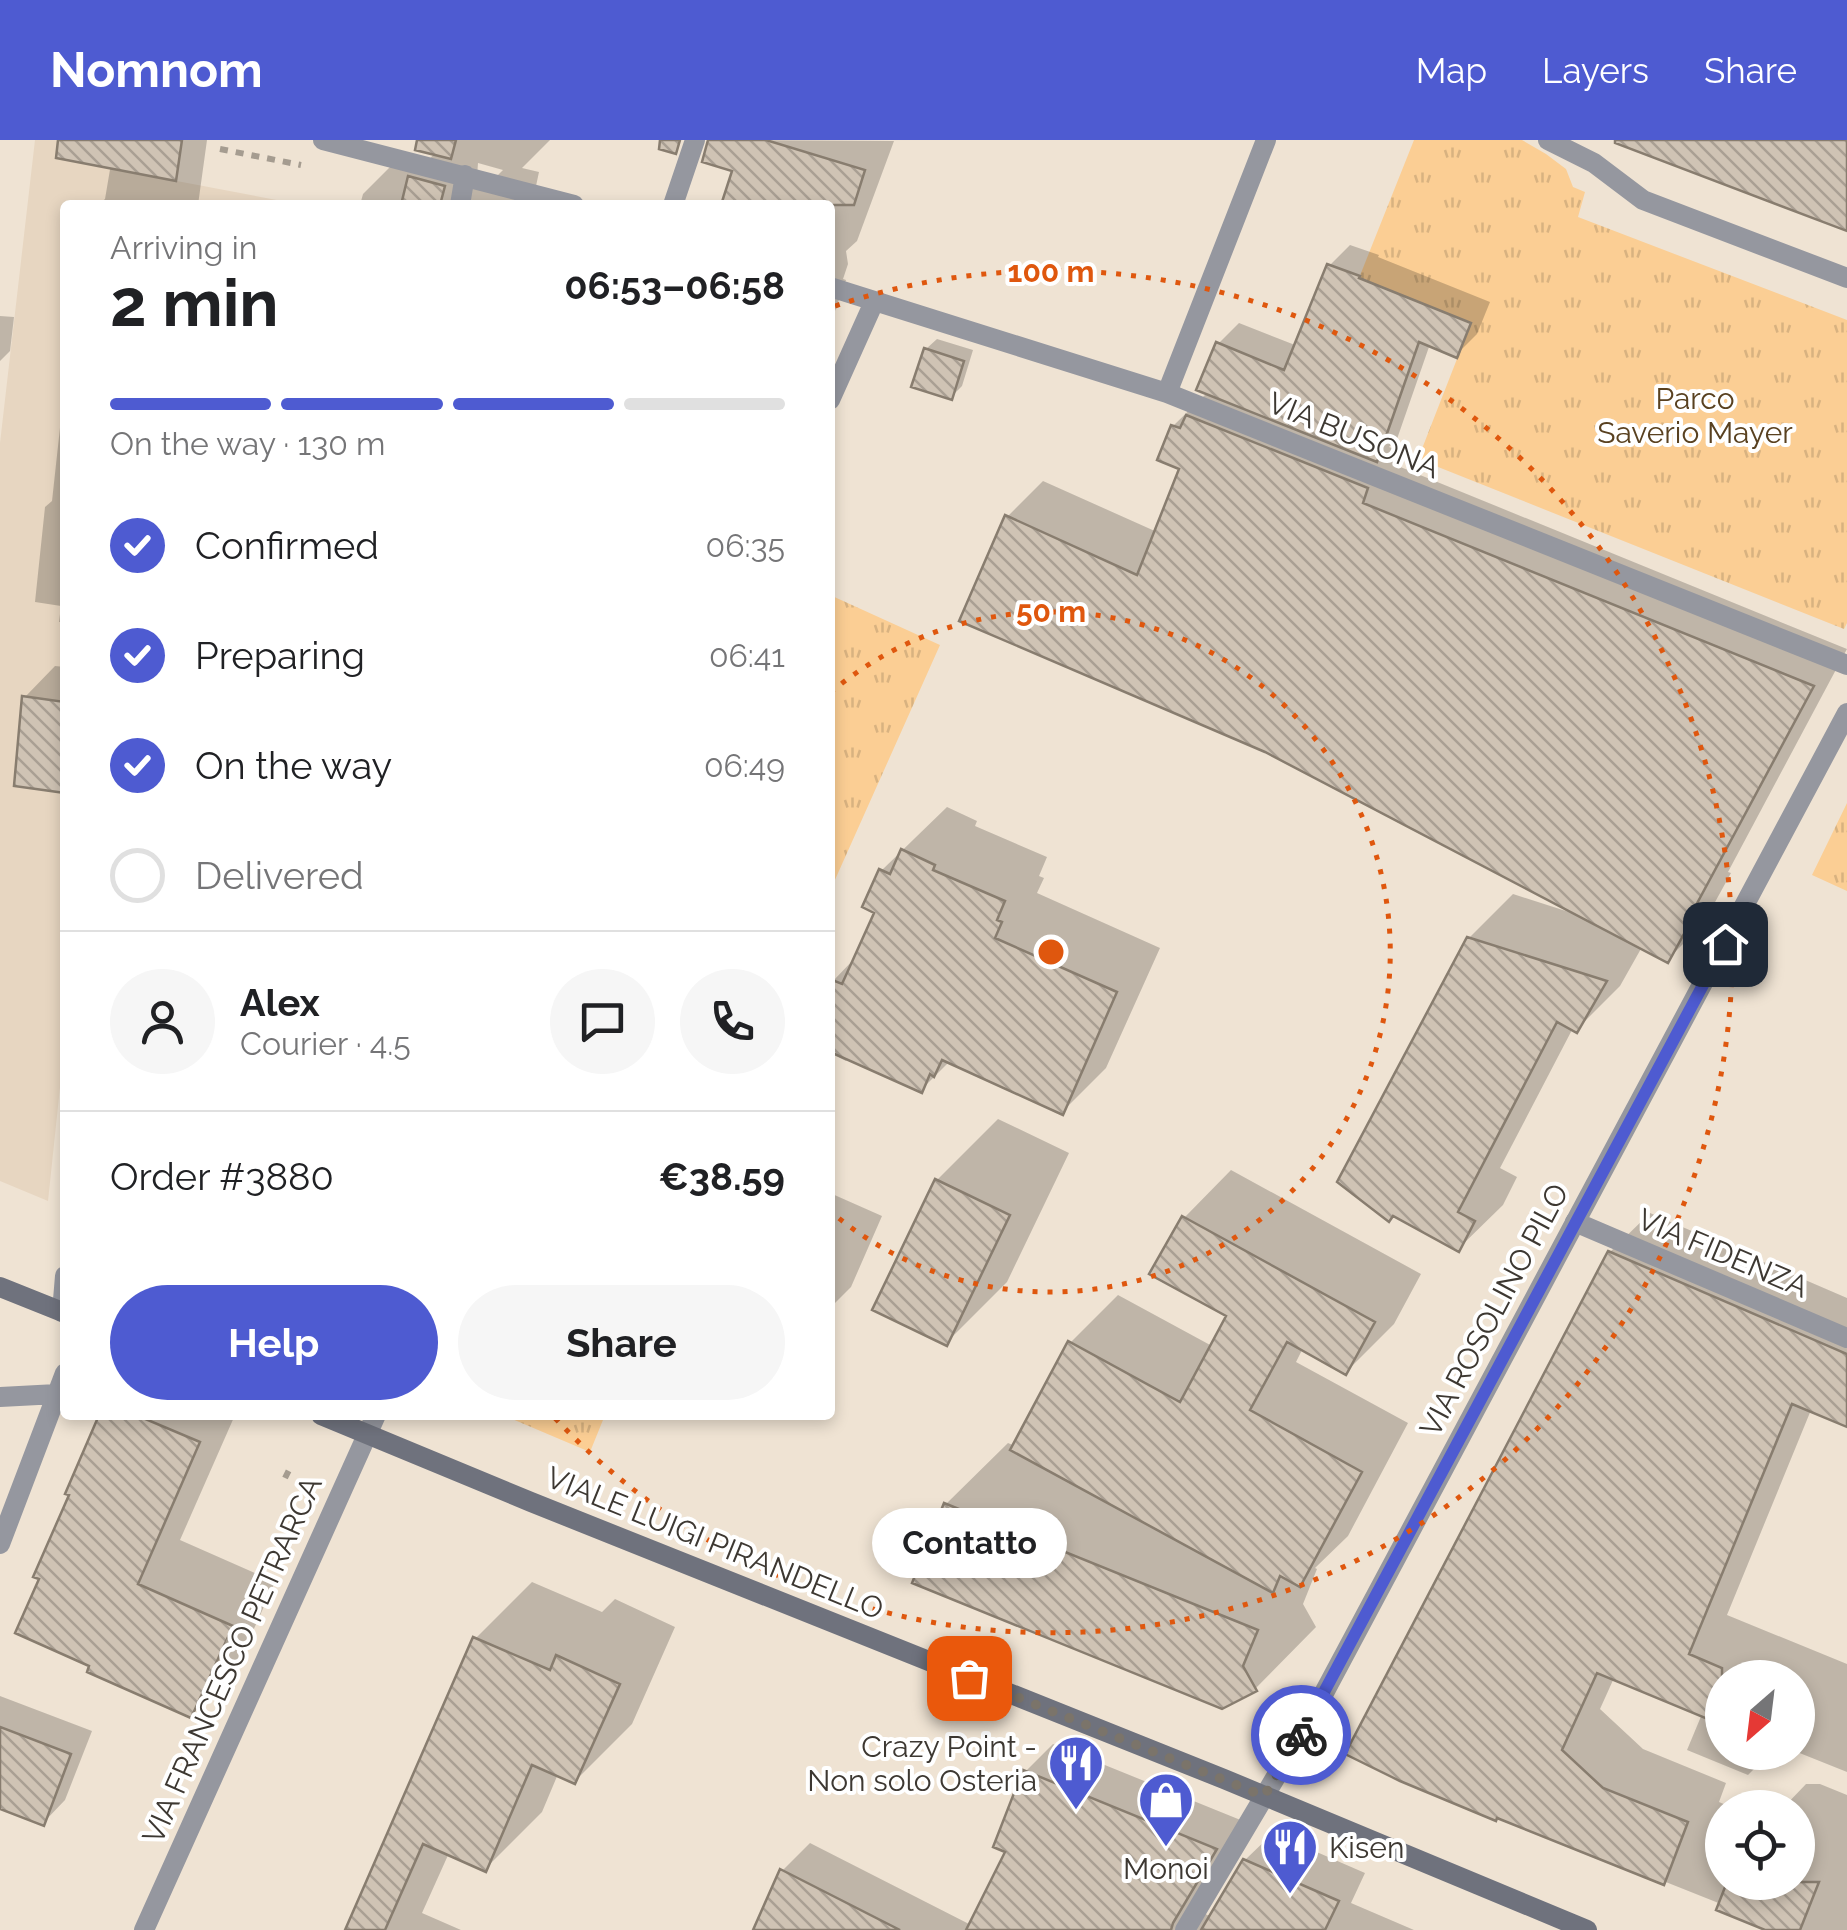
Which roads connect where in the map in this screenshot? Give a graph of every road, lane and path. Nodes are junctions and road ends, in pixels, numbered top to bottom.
1 (322, 140) edge
2 (695, 140) edge
3 (1266, 140) edge
4 (1548, 140) edge
5 (220, 149) dead end
6 (1589, 149) edge
7 (304, 165) dead end
8 (465, 175) junction
9 (461, 200) edge
10 (556, 200) edge
11 (675, 200) edge
12 (1847, 278) edge
13 (835, 289) edge
14 (874, 302) junction
15 (835, 389) edge
16 (1167, 393) junction
17 (1847, 665) edge
18 (1847, 713) edge
19 (1825, 757) junction
20 (1847, 758) edge
21 (1575, 1222) junction
22 (0, 1286) edge
23 (60, 1310) edge
24 (1847, 1338) edge
25 (60, 1386) edge
26 (57, 1394) junction
27 (0, 1398) edge
28 (372, 1424) edge
29 (290, 1468) dead end
30 (285, 1478) dead end
31 (0, 1544) edge
32 (226, 1641) dead end
33 (237, 1646) dead end
34 (1264, 1796) junction
35 (144, 1930) edge
36 (1185, 1930) edge
37 (1587, 1930) edge

1 - 8 street
2 - 11 street
3 - 16 street
4 - 6 street
5 - 7 path
6 - 12 street
8 - 9 street
8 - 10 street
13 - 14 street, VIA BUSONA
14 - 15 street
14 - 16 street, VIA BUSONA
16 - 17 street, VIA BUSONA
18 - 19 street, VIA ROSOLINO PILO
19 - 20 street
19 - 21 street, VIA ROSOLINO PILO
21 - 24 street, VIA FIDENZA
21 - 34 street, VIA ROSOLINO PILO
22 - 23 main road
25 - 26 street
26 - 27 street
26 - 31 street
28 - 34 main road, VIALE LUIGI PIRANDELLO
28 - 35 street, VIA FRANCESCO PETRARCA
29 - 30 path
32 - 33 path
34 - 36 street, VIA ROSOLINO PILO
34 - 37 main road, VIALE LUIGI PIRANDELLO

